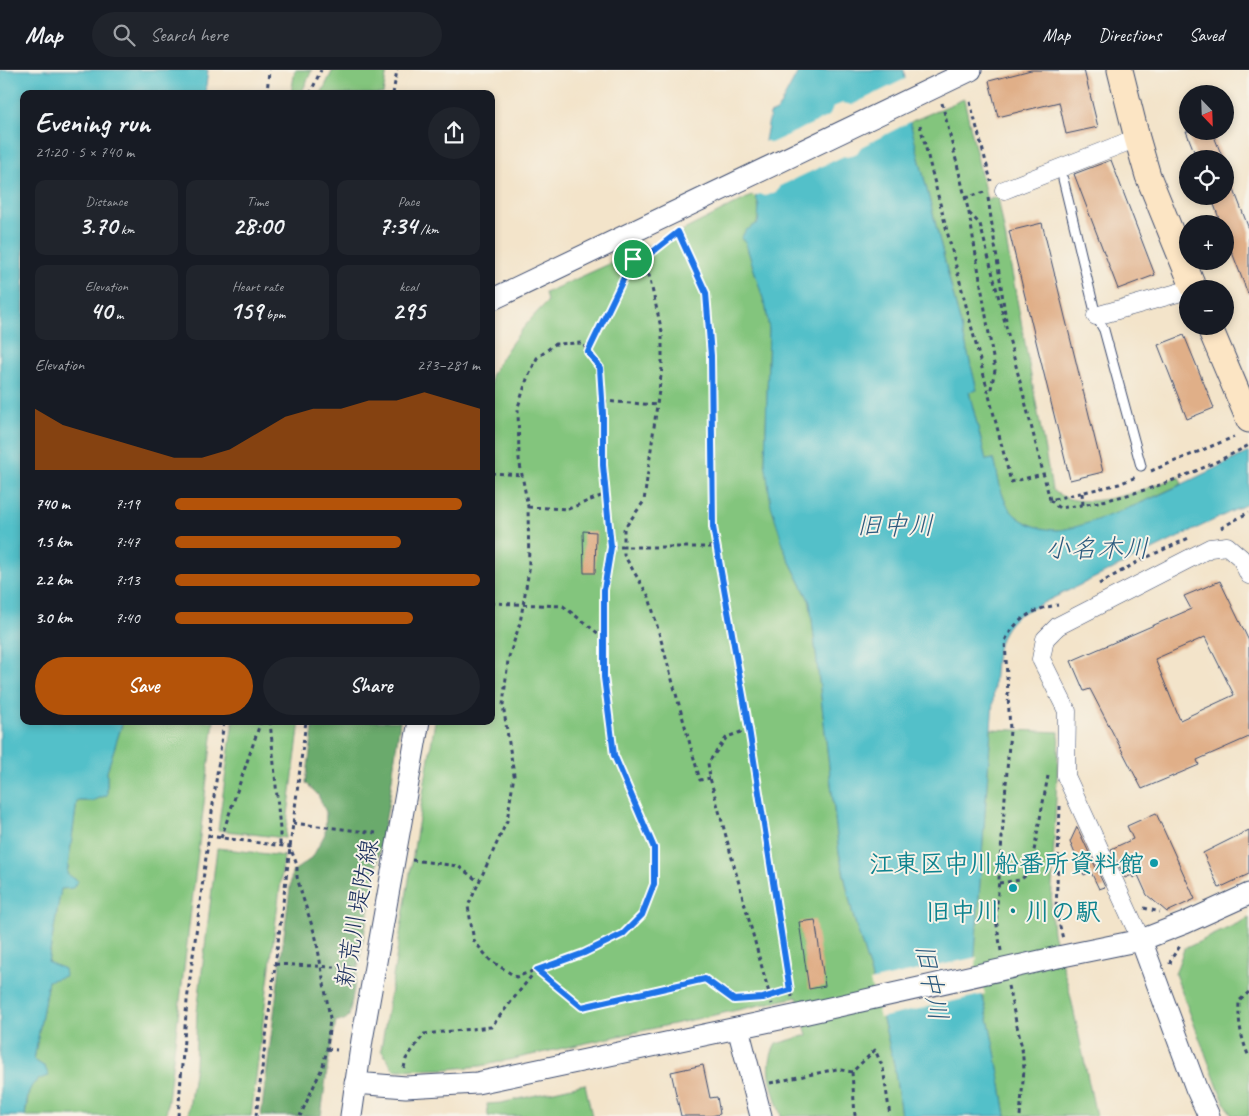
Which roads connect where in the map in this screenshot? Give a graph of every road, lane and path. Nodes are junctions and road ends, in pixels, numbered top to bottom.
1 (269, 70) edge
2 (321, 70) edge
3 (397, 70) edge
4 (971, 70) edge
5 (1120, 70) edge
6 (932, 89) junction
7 (267, 90) edge
8 (312, 90) edge
9 (394, 90) edge
10 (970, 102) dead end
11 (920, 125) dead end
12 (1137, 138) junction
13 (1063, 179) dead end
14 (1004, 190) joint
15 (965, 198) junction
16 (969, 213) junction
17 (673, 218) junction
18 (645, 258) junction
19 (1190, 280) edge
20 (1179, 293) edge
21 (495, 298) edge
22 (1096, 316) junction
23 (1212, 335) edge
24 (1009, 340) junction
25 (588, 352) junction
26 (989, 396) junction
27 (602, 401) junction
28 (657, 405) junction
29 (1241, 428) edge
30 (1222, 441) dead end
31 (1249, 445) edge
32 (1141, 466) dead end
33 (495, 473) edge
34 (1043, 474) junction
35 (522, 475) junction
36 (606, 494) junction
37 (1050, 500) junction
38 (1084, 505) junction
39 (528, 508) junction
40 (611, 547) junction
41 (623, 547) junction
42 (717, 547) junction
43 (1249, 575) edge
44 (495, 603) edge
45 (523, 606) junction
46 (604, 638) junction
47 (223, 725) edge
48 (260, 725) edge
49 (270, 725) edge
50 (305, 725) edge
51 (418, 725) edge
52 (749, 729) junction
53 (1010, 730) dead end
54 (1048, 774) dead end
55 (1066, 776) junction
56 (710, 778) junction
57 (293, 823) junction
58 (376, 833) dead end
59 (208, 836) junction
60 (221, 838) junction
61 (280, 845) junction
62 (290, 847) junction
63 (394, 856) junction
64 (478, 882) junction
65 (999, 883) junction
66 (1249, 894) edge
67 (1141, 940) junction
68 (1187, 943) dead end
69 (1002, 954) dead end
70 (1062, 956) junction
71 (275, 964) junction
72 (322, 965) junction
73 (1170, 966) dead end
74 (352, 968) dead end
75 (537, 970) junction
76 (1007, 979) dead end
77 (790, 990) junction
78 (1249, 992) edge
79 (770, 996) junction
80 (773, 1006) dead end
81 (798, 1008) junction
82 (738, 1028) junction
83 (327, 1049) junction
84 (337, 1050) dead end
85 (1249, 1057) edge
86 (852, 1072) junction
87 (401, 1074) dead end
88 (355, 1083) junction
89 (752, 1087) junction
90 (178, 1116) edge
91 (256, 1116) edge
92 (300, 1116) edge
93 (351, 1116) edge
94 (761, 1116) edge
95 (855, 1116) edge
96 (890, 1116) edge
97 (1020, 1116) edge
98 (1209, 1116) edge

1 - 7 path
2 - 8 path
3 - 9 path
4 - 6 street
5 - 12 main road
6 - 15 path
6 - 17 street
10 - 15 path
11 - 26 path
12 - 14 street
12 - 19 main road
13 - 22 lane
14 - 24 path
15 - 16 path
16 - 24 path
16 - 26 path
17 - 18 path
17 - 21 street
17 - 42 path
18 - 25 path
18 - 28 path
20 - 22 street
22 - 32 lane
23 - 29 main road
24 - 34 path
25 - 27 path
25 - 35 path
26 - 34 path
27 - 28 path
27 - 36 path
28 - 41 path
29 - 30 path
31 - 38 path
33 - 35 path
34 - 37 path
35 - 39 path
36 - 39 path
36 - 40 path
37 - 38 path
37 - 38 path
39 - 45 path
40 - 41 path
40 - 46 path
41 - 42 path
41 - 56 path
42 - 52 path
43 - 55 street
44 - 45 path
45 - 46 path
45 - 64 path
46 - 75 path
47 - 59 path
48 - 60 path
49 - 61 path
50 - 57 path
51 - 63 street, 新荒川堤防線
52 - 56 path
52 - 77 path
53 - 65 path
54 - 65 path
55 - 67 street
55 - 70 path
56 - 79 path
57 - 58 path
57 - 62 path
59 - 60 path
59 - 90 path
60 - 61 path
61 - 62 path
62 - 71 path
62 - 72 path
63 - 64 path
63 - 88 street, 新荒川堤防線
64 - 75 path
65 - 69 path
66 - 67 street
67 - 70 street
67 - 98 street
68 - 73 path
70 - 81 street, bridge
71 - 72 path
71 - 91 path
72 - 74 path
72 - 83 path
75 - 79 path
75 - 87 path
76 - 97 path
77 - 79 path
77 - 81 path
78 - 85 path
79 - 80 path
81 - 82 street
82 - 88 street
82 - 89 street
83 - 84 path
83 - 92 path
86 - 89 path
86 - 95 path
86 - 96 path
88 - 93 street, 新荒川堤防線
89 - 94 street

